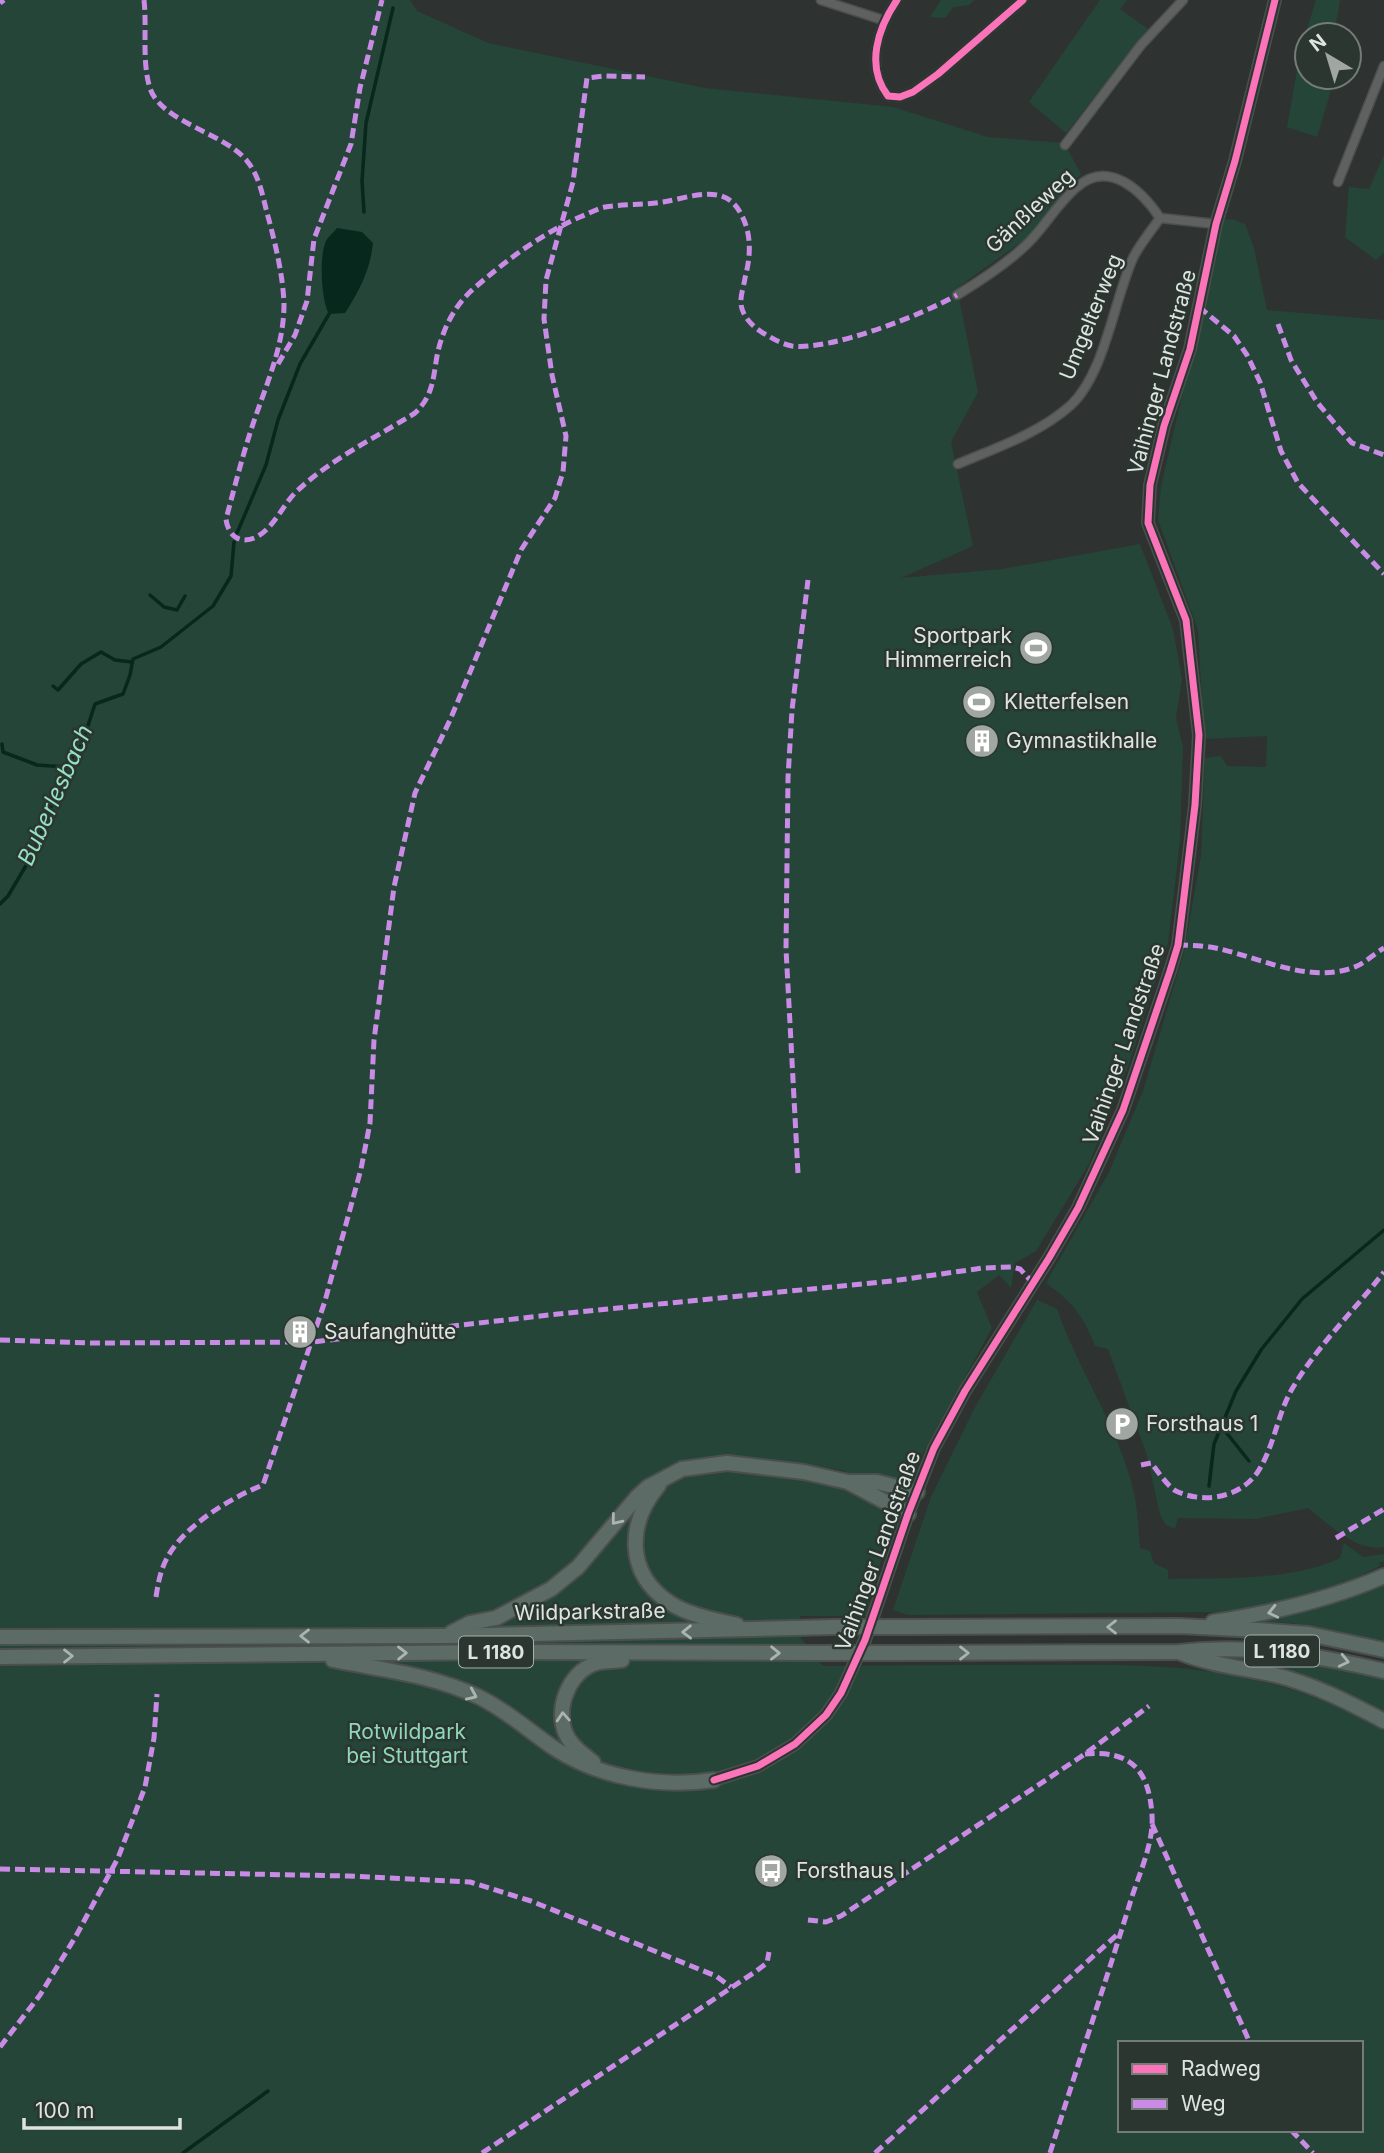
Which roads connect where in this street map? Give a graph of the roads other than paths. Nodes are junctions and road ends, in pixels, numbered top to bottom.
1 (821, 0) edge
2 (897, 0) edge
3 (1023, 0) edge
4 (1183, 0) edge
5 (1275, 0) edge
6 (883, 20) junction
7 (1384, 66) edge
8 (1065, 145) dead end
9 (1338, 182) dead end
10 (1160, 218) junction
11 (1216, 224) junction
12 (957, 295) dead end
13 (958, 464) dead end
14 (667, 1476) junction
15 (848, 1482) junction
16 (917, 1492) junction
17 (908, 1514) junction
18 (1384, 1576) edge
19 (1180, 1626) junction
20 (755, 1628) junction
21 (447, 1636) junction
22 (0, 1637) edge
23 (1384, 1650) edge
24 (682, 1652) junction
25 (1179, 1652) junction
26 (309, 1655) junction
27 (0, 1657) edge
28 (1384, 1671) edge
29 (1384, 1721) edge
30 (602, 1769) junction
31 (714, 1780) joint

1 - 6 street
2 - 6 street
3 - 6 street
4 - 8 street
5 - 11 street, Vaihinger Landstraße
7 - 9 street
10 - 11 street
10 - 12 street, Gänßleweg
10 - 13 street, Umgelterweg
11 - 16 street, Vaihinger Landstraße
14 - 15 highway, L 1180
14 - 20 highway, L 1180
14 -> 21 highway, L 1180
15 - 16 highway, L 1180
15 - 17 highway, L 1180
16 - 17 street, Vaihinger Landstraße
17 - 31 street, Vaihinger Landstraße
18 -> 19 highway, L 1180
19 -> 20 highway, Wildparkstraße / L 1180, bridge
19 - 23 highway, L 1180
20 -> 21 highway, Wildparkstraße / L 1180
21 -> 22 highway, Wildparkstraße / L 1180
24 -> 25 highway, Wildparkstraße / L 1180, bridge
26 -> 24 highway, Wildparkstraße / L 1180
30 -> 24 highway, L 1180
25 -> 28 highway, L 1180
25 - 29 highway
27 -> 26 highway, Wildparkstraße / L 1180
26 -> 30 highway, L 1180
30 - 31 highway, L 1180

